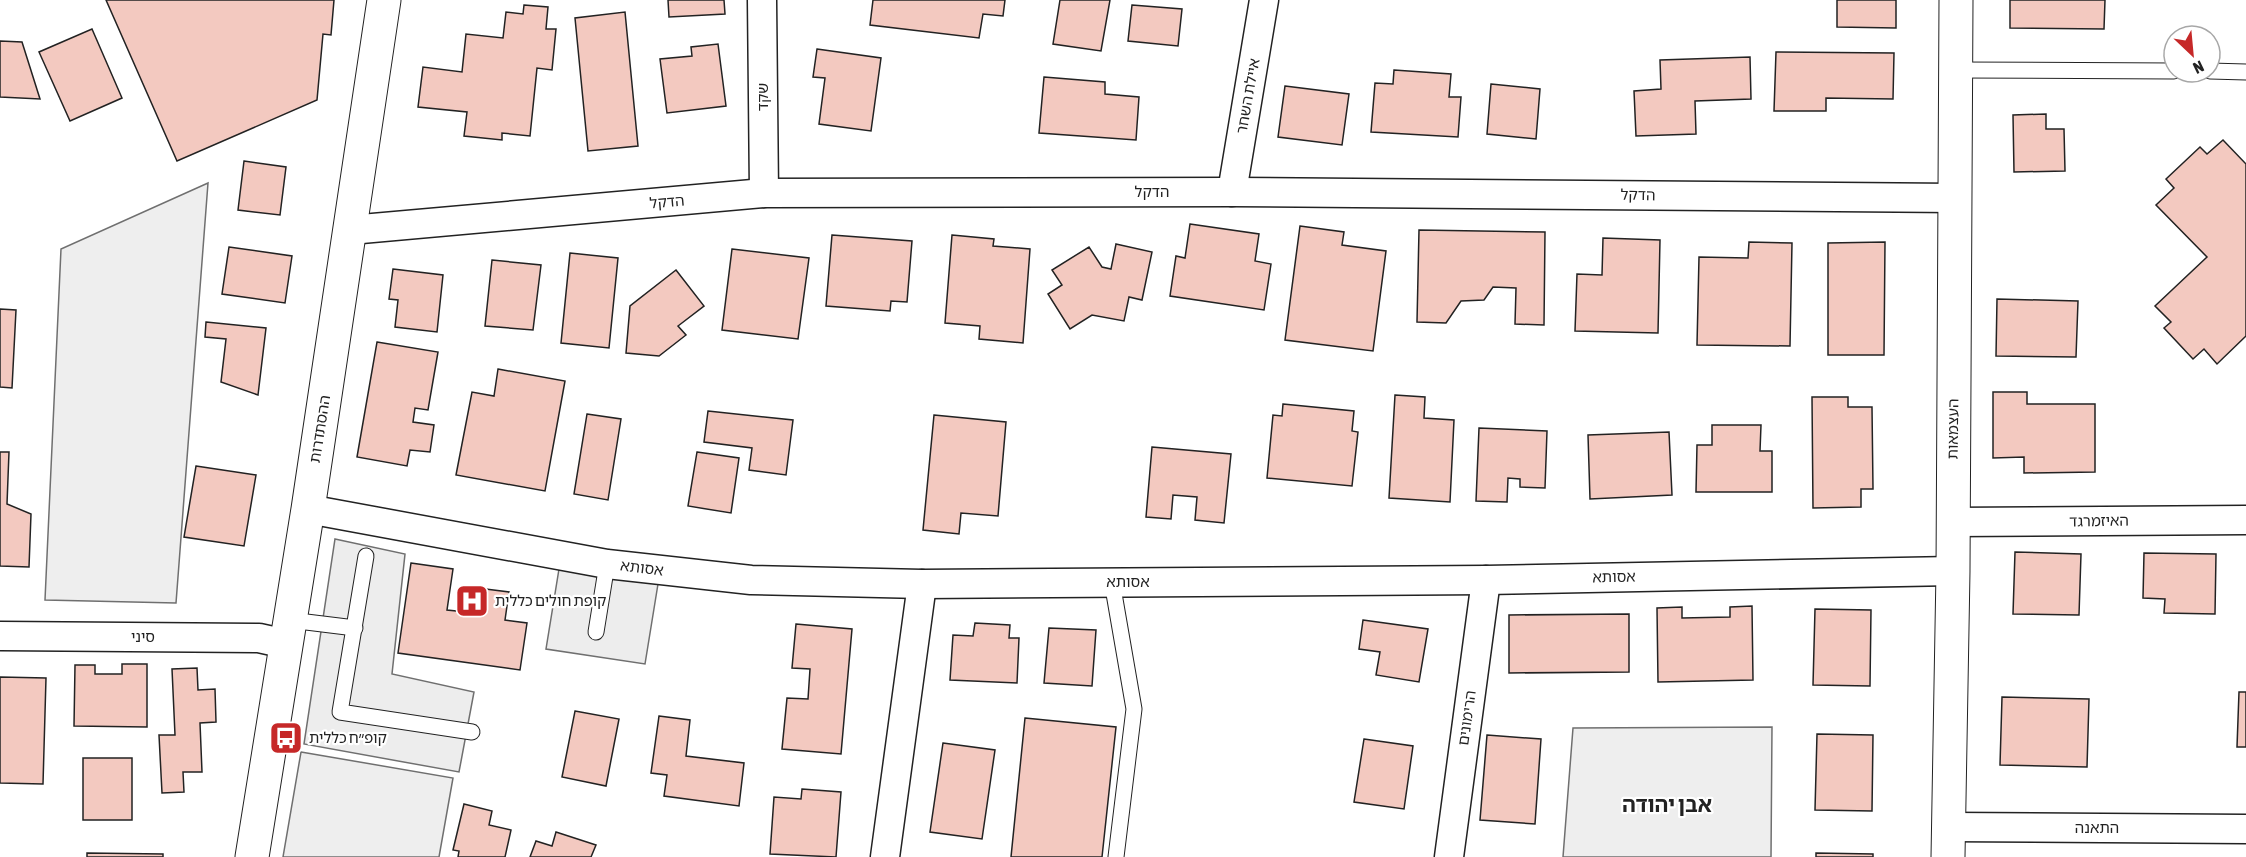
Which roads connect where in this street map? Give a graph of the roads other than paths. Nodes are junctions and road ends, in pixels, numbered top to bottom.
1 (384, 0) edge
2 (762, 0) edge
3 (1264, 0) edge
4 (1956, 0) edge
5 (1956, 70) junction
6 (2162, 71) edge
7 (2222, 71) edge
8 (2246, 72) edge
9 (1232, 192) junction
10 (764, 193) junction
11 (1956, 198) junction
12 (350, 230) junction
13 (308, 509) junction
14 (2246, 520) edge
15 (1952, 522) junction
16 (366, 556) dead end
17 (607, 564) junction
18 (1953, 571) junction
19 (1486, 580) junction
20 (1112, 582) junction
21 (922, 584) junction
22 (355, 627) junction
23 (288, 632) junction
24 (597, 632) dead end
25 (0, 636) edge
26 (472, 732) dead end
27 (2246, 829) edge
28 (1948, 842) edge
29 (252, 857) edge
30 (885, 857) edge
31 (1116, 857) edge
32 (1449, 857) edge

1 - 12 street, ההסתדרות
2 - 10 street, שקד
3 - 9 street, איילת השחר
4 - 5 street, העצמאות
5 - 6 lane
5 - 11 street, העצמאות
7 - 8 lane
9 - 10 street, הדקל
9 - 11 street, הדקל
10 - 12 street, הדקל
11 - 15 street, העצמאות
12 - 13 street, ההסתדרות
13 - 17 street, אסותא
13 - 23 street, ההסתדרות
14 - 15 street, האיזמרגד
15 - 18 street, העצמאות
16 - 22 lane
17 - 21 street, אסותא
17 - 24 lane
18 - 19 street, אסותא
18 - 28 street, העצמאות
19 - 20 street, אסותא
19 - 32 street, הרימונים
20 - 21 street, אסותא
20 - 31 lane
21 - 30 street
22 - 23 lane
22 - 26 lane
23 - 25 street, סיני
23 - 29 street, ההסתדרות
27 - 28 street, התאנה

